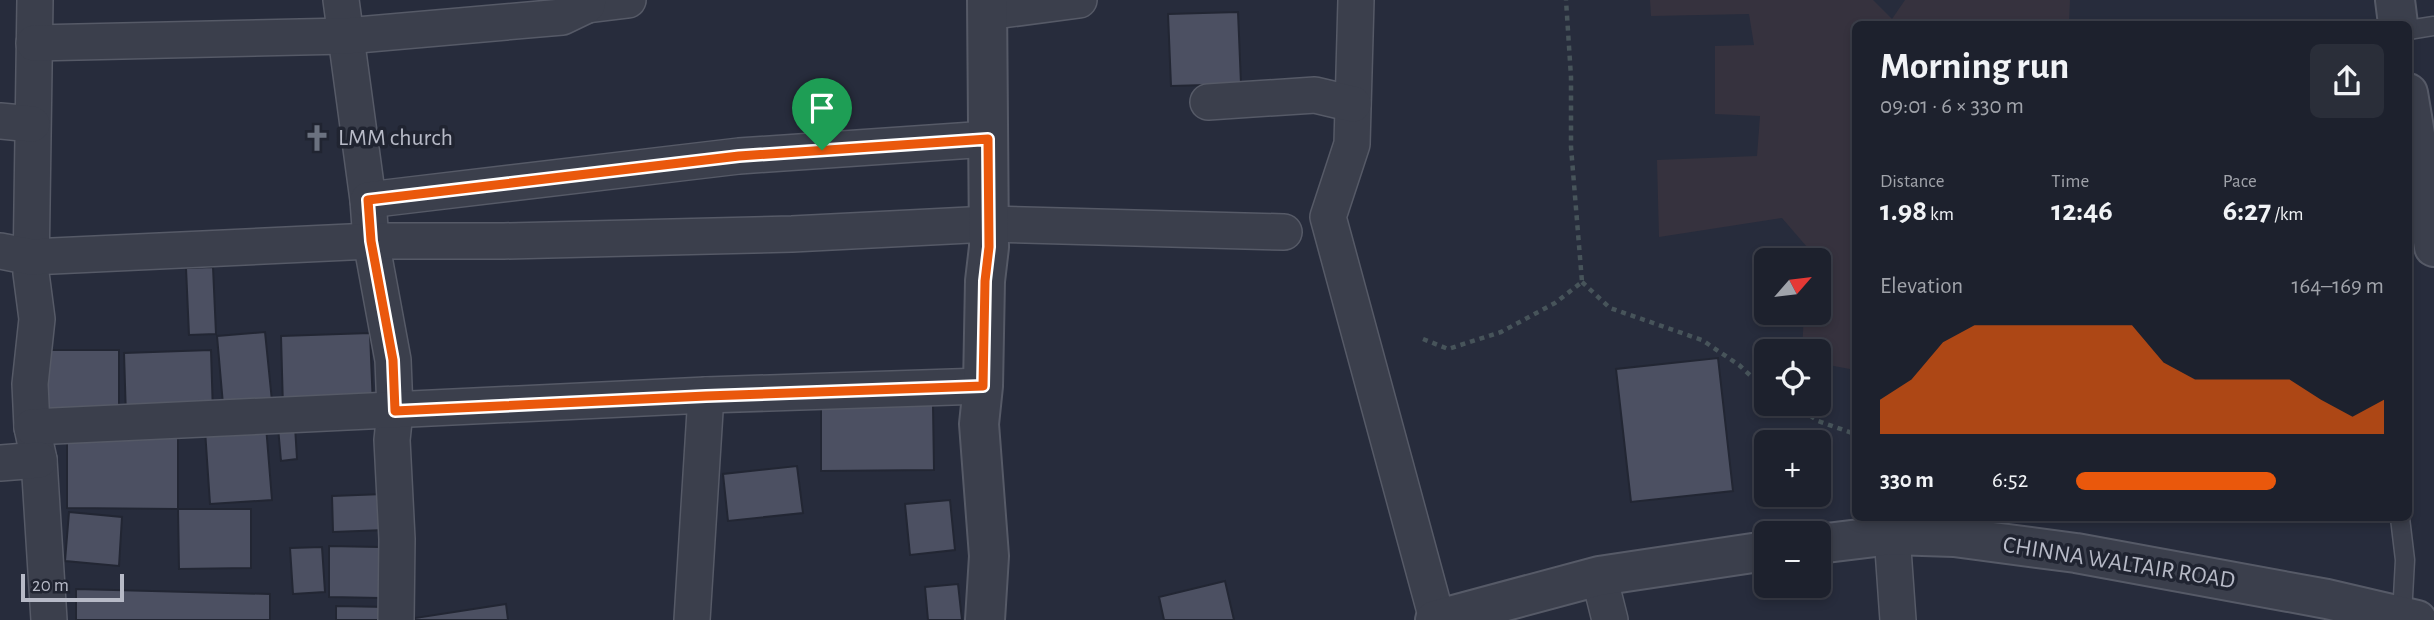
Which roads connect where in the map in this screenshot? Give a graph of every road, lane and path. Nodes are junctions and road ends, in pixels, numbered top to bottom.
1 (35, 0) edge
2 (341, 0) edge
3 (628, 0) edge
4 (1079, 0) edge
5 (1356, 0) edge
6 (1566, 0) edge
7 (2395, 0) edge
8 (588, 2) edge
9 (987, 6) edge
10 (2398, 21) edge
11 (2434, 26) edge
12 (2412, 29) edge
13 (346, 36) junction
14 (34, 43) junction
15 (1208, 102) dead end
16 (1353, 104) junction
17 (2412, 117) edge
18 (16, 123) edge
19 (988, 139) junction
20 (368, 200) junction
21 (989, 224) junction
22 (1284, 232) dead end
23 (371, 241) junction
24 (2434, 247) edge
25 (16, 254) edge
26 (1582, 282) junction
27 (1423, 340) dead end
28 (1754, 379) edge
29 (983, 386) junction
30 (706, 396) junction
31 (395, 411) junction
32 (1811, 416) edge
33 (1852, 433) edge
34 (35, 444) junction
35 (0, 463) edge
36 (2400, 521) edge
37 (1892, 535) junction
38 (1831, 542) edge
39 (1754, 553) edge
40 (1599, 576) junction
41 (2409, 617) edge
42 (49, 620) edge
43 (396, 620) edge
44 (692, 620) edge
45 (985, 620) edge
46 (1436, 620) edge
47 (1610, 620) edge
48 (1898, 620) edge

1 - 14 street
2 - 13 street
3 - 8 street
4 - 9 street
5 - 16 street
6 - 26 path
7 - 10 street
8 - 13 street
9 - 19 street
11 - 12 lane
13 - 14 street
13 - 20 street
14 - 18 street
15 - 16 street
16 - 46 street
17 - 24 street
18 - 25 street
19 - 20 street
19 - 21 street
20 - 23 street
21 - 22 street
21 - 23 street
21 - 29 street
23 - 25 street
23 - 31 street
25 - 34 street
26 - 27 path
26 - 28 path
29 - 30 street
29 - 45 street
30 - 31 street
30 - 44 street
31 - 34 street
31 - 43 street
32 - 33 path
34 - 35 street
34 - 42 street
36 - 41 lane
37 - 38 street, CHINNA WALTAIR ROAD
37 - 41 street, CHINNA WALTAIR ROAD
37 - 48 street
39 - 40 street
40 - 46 street
40 - 47 street

